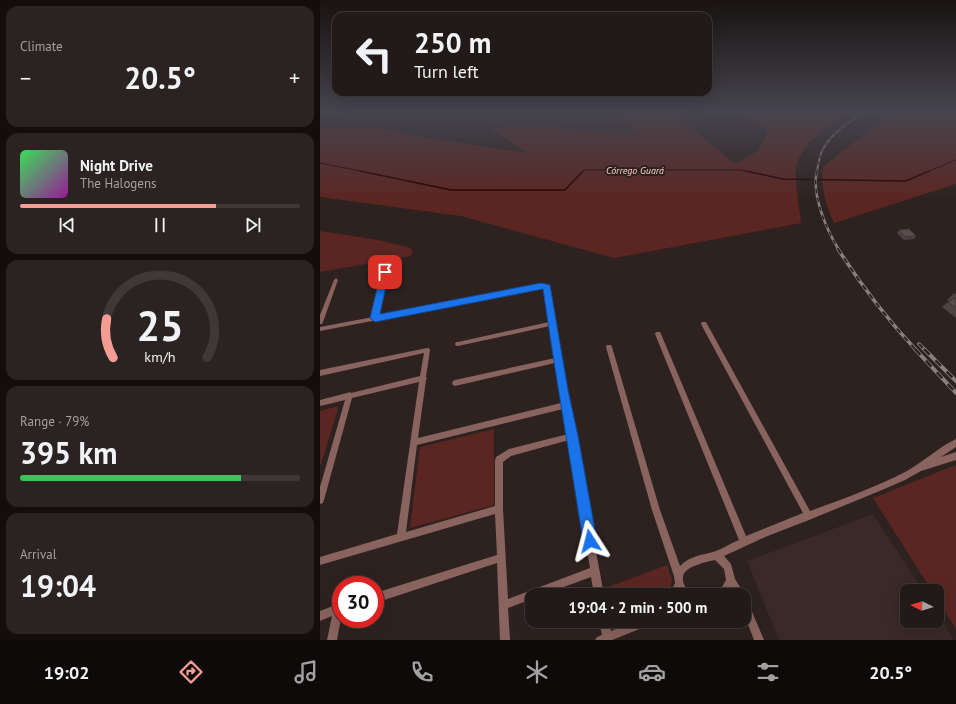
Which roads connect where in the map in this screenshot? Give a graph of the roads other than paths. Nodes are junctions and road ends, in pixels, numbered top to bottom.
1 (385, 272) dead end
2 (336, 280) dead end
3 (375, 318) junction
4 (320, 322) edge
5 (551, 324) junction
6 (704, 324) dead end
7 (320, 329) edge
8 (658, 334) dead end
9 (458, 344) dead end
10 (609, 347) dead end
11 (557, 360) junction
12 (320, 372) edge
13 (424, 378) junction
14 (455, 383) dead end
15 (350, 395) junction
16 (320, 403) edge
17 (565, 405) junction
18 (572, 436) junction
19 (415, 442) junction
20 (956, 443) edge
21 (956, 456) edge
22 (915, 469) junction
23 (328, 472) junction
24 (320, 474) edge
25 (320, 500) edge
26 (499, 509) junction
27 (809, 516) junction
28 (401, 537) junction
29 (744, 541) junction
30 (717, 555) junction
31 (500, 558) junction
32 (320, 561) edge
33 (595, 571) junction
34 (678, 579) junction
35 (731, 581) junction
36 (598, 588) edge
37 (676, 588) edge
38 (682, 588) edge
39 (726, 588) edge
40 (736, 588) edge
41 (384, 595) edge
42 (503, 605) junction
43 (332, 612) edge
44 (320, 616) edge
45 (751, 620) edge
46 (335, 628) edge
47 (604, 628) edge
48 (631, 628) edge
49 (603, 639) edge
50 (332, 640) edge
51 (505, 640) edge
52 (759, 640) edge

1 - 3 street
2 - 4 street
3 - 5 street
3 - 7 street
5 - 9 street
5 - 11 street
6 - 27 street
8 - 29 street
10 - 34 street
11 - 14 street
11 - 17 street
12 - 13 street
13 - 15 street
13 - 19 street
15 - 16 street
15 - 23 street
17 - 18 street
17 - 19 street
18 - 26 street
18 - 33 street
19 - 28 street
20 - 22 street
21 - 22 street
22 - 27 street
23 - 24 street
23 - 25 street
26 - 28 street
26 - 31 street
27 - 29 street
28 - 32 street
29 - 30 street
30 - 34 street
30 - 35 street
31 - 41 street
31 - 42 street
33 - 36 street
33 - 42 street
34 - 37 street
34 - 38 street
35 - 39 street
35 - 40 street
42 - 51 street
43 - 44 street
45 - 52 street
46 - 50 street
47 - 49 street
48 - 49 street

